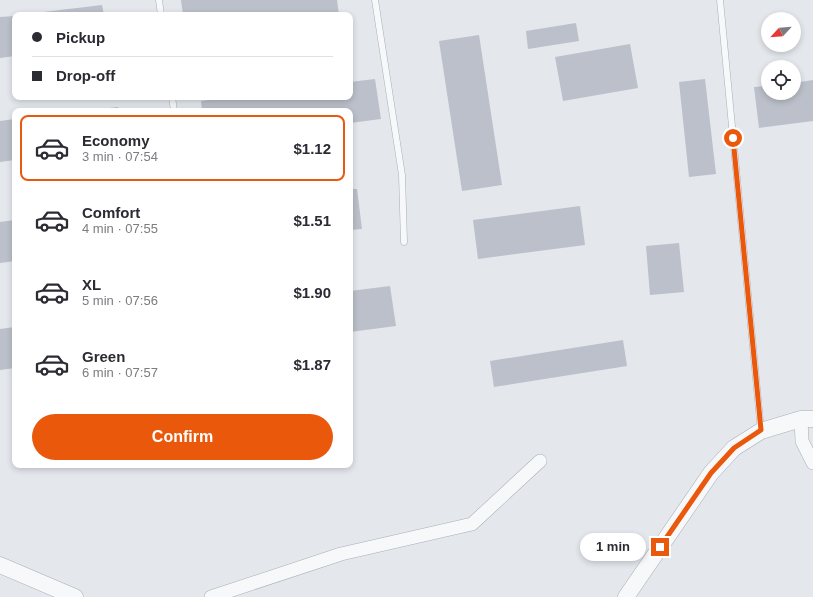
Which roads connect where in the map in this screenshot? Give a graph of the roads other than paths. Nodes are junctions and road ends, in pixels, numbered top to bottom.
1 (159, 0) edge
2 (375, 0) edge
3 (720, 0) edge
4 (161, 12) edge
5 (404, 242) dead end
6 (807, 419) edge
7 (761, 430) junction
8 (540, 461) dead end
9 (813, 463) edge
10 (0, 565) edge
11 (75, 597) edge
12 (211, 597) edge
13 (626, 597) edge

1 - 4 lane
2 - 5 lane
3 - 7 lane
6 - 7 street
6 - 9 street
7 - 13 street
8 - 12 street
10 - 11 street

